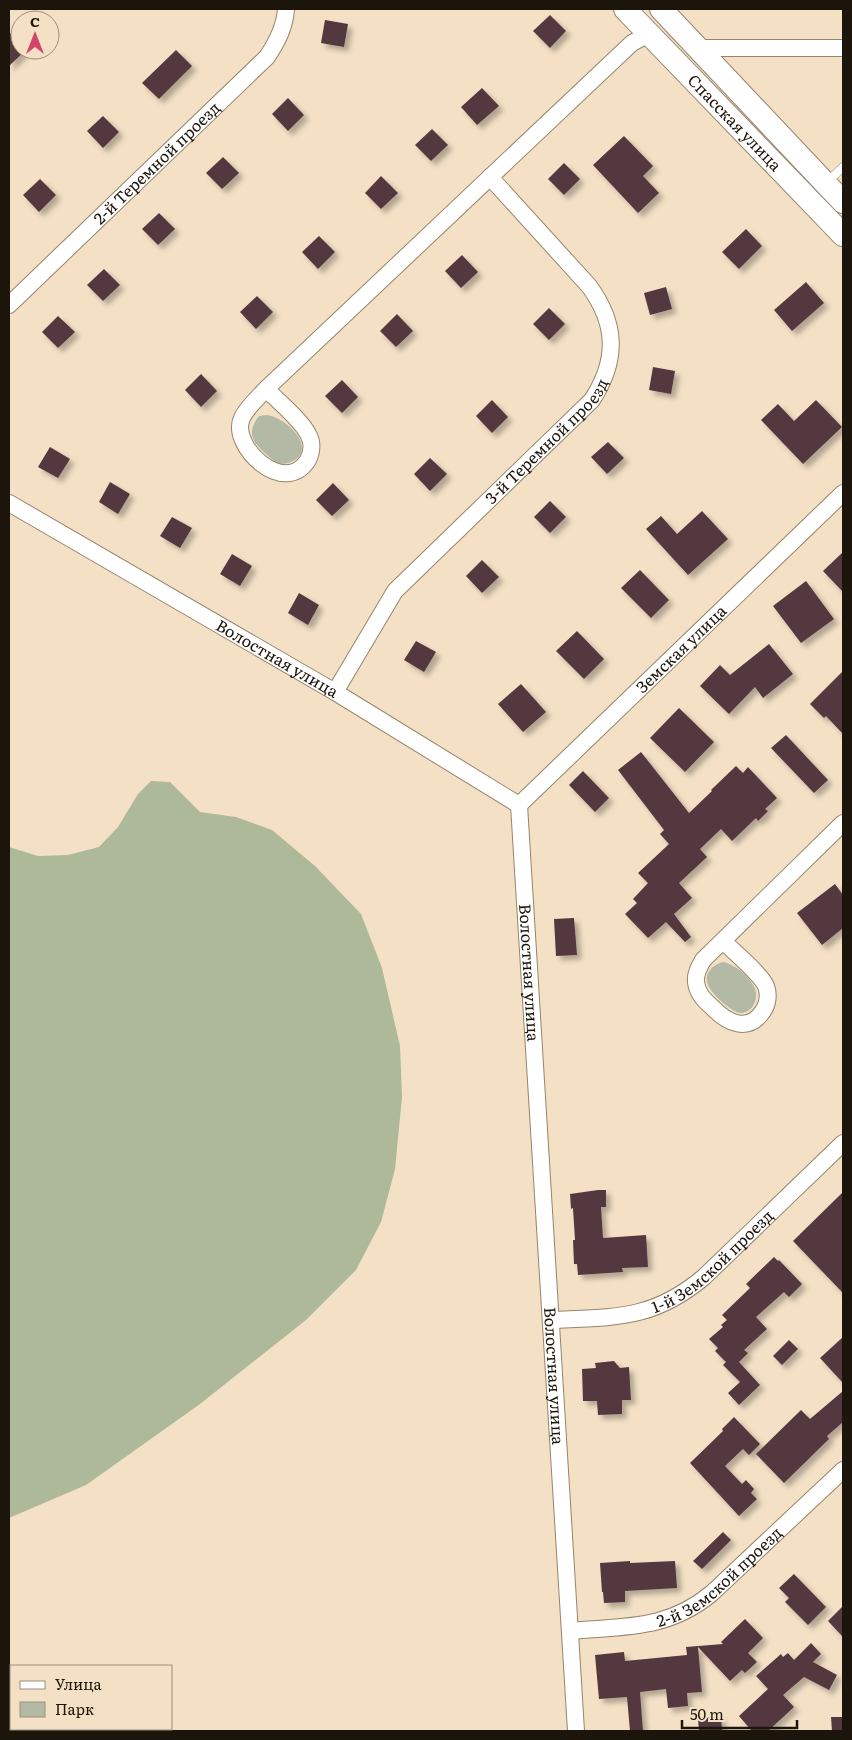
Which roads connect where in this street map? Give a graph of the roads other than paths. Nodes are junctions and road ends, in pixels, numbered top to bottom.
1 (286, 9) edge
2 (625, 9) edge
3 (662, 9) edge
4 (649, 34) junction
5 (698, 48) junction
6 (843, 48) edge
7 (677, 61) junction
8 (843, 166) edge
9 (490, 177) junction
10 (826, 184) junction
11 (843, 202) edge
12 (843, 235) edge
13 (9, 305) edge
14 (266, 389) junction
15 (843, 493) edge
16 (9, 503) edge
17 (335, 692) junction
18 (519, 805) junction
19 (843, 823) edge
20 (723, 941) junction
21 (843, 1143) edge
22 (552, 1320) junction
23 (843, 1470) edge
24 (571, 1631) junction
25 (576, 1731) edge

1 - 13 street, 2-й Теремной проезд
2 - 4 street, Спасская улица
3 - 5 street, Спасская улица
4 - 7 street, Спасская улица
4 - 9 street
5 - 6 street
5 - 7 street
5 - 10 street, Спасская улица
7 - 12 street, Спасская улица
8 - 10 lane
9 - 14 street
9 - 17 street, 3-й Теремной проезд
10 - 11 street, Спасская улица
14 - 14 street
15 - 18 street, Земская улица
16 - 17 street, Волостная улица
17 - 18 street, Волостная улица
18 - 22 street, Волостная улица
19 - 20 street
20 - 20 street
21 - 22 street, 1-й Земской проезд
22 - 24 street, Волостная улица
23 - 24 street, 2-й Земской проезд
24 - 25 street, Волостная улица

